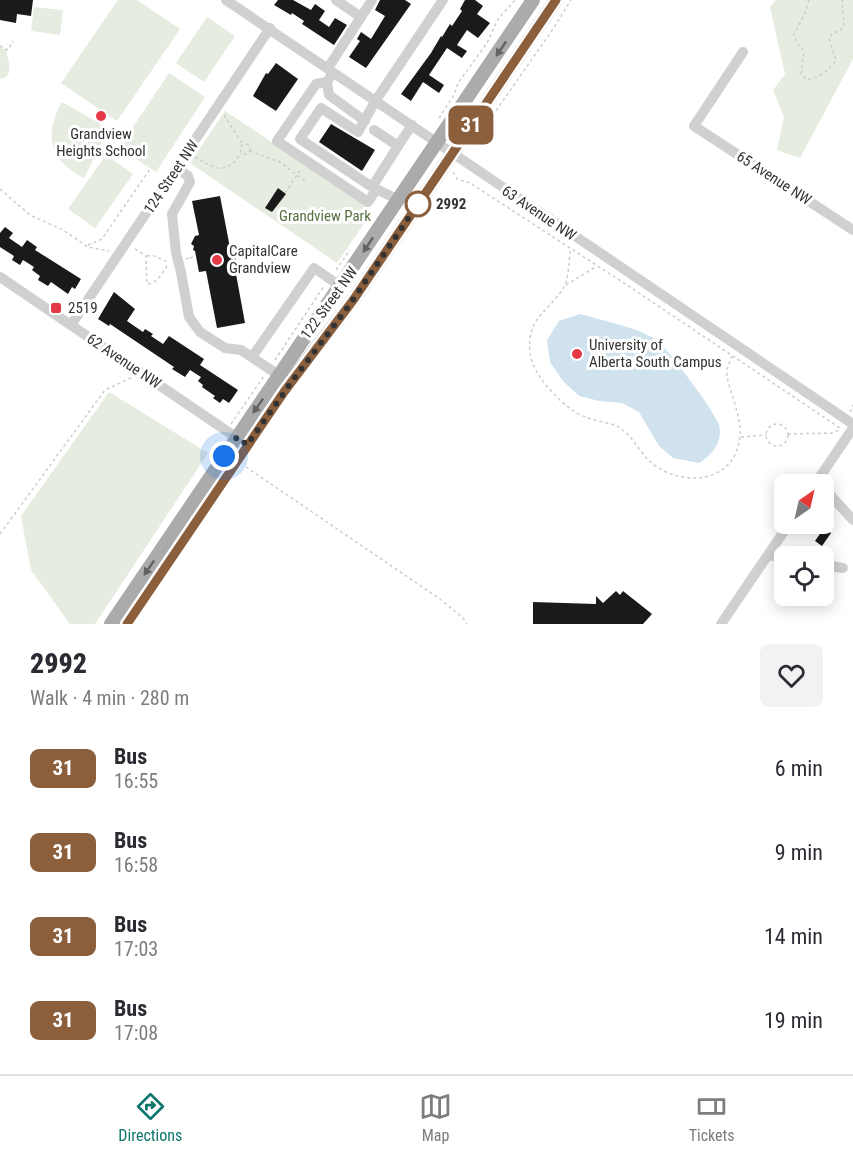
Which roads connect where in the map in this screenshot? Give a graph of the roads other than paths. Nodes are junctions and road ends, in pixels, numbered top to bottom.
1 (226, 0) edge
2 (336, 0) edge
3 (372, 0) edge
4 (443, 0) edge
5 (533, 0) edge
6 (556, 0) edge
7 (361, 17) junction
8 (270, 28) junction
9 (743, 52) dead end
10 (331, 70) junction
11 (327, 82) junction
12 (328, 96) junction
13 (376, 100) junction
14 (321, 108) junction
15 (365, 121) junction
16 (412, 125) junction
17 (374, 130) dead end
18 (437, 143) junction
19 (398, 146) junction
20 (452, 154) junction
21 (176, 168) junction
22 (374, 189) junction
23 (399, 200) junction
24 (853, 230) edge
25 (372, 272) junction
26 (0, 277) edge
27 (335, 283) junction
28 (71, 325) junction
29 (252, 357) junction
30 (274, 372) junction
31 (853, 426) edge
32 (239, 436) junction
33 (825, 474) edge
34 (834, 500) edge
35 (853, 520) edge
36 (783, 534) edge
37 (769, 555) junction
38 (774, 556) edge
39 (834, 567) edge
40 (843, 568) dead end
41 (111, 624) edge
42 (126, 624) edge
43 (721, 624) edge

1 - 8 street, 63 Avenue NW
2 - 7 street
3 - 7 street
4 - 13 street
5 -> 18 main road, 122 Street NW
6 - 20 main road, 122 Street NW
7 - 10 street
8 - 10 street, 63 Avenue NW
8 - 21 street, 124 Street NW
9 - 24 street, 65 Avenue NW
10 - 11 street
10 - 13 street, 63 Avenue NW
11 - 12 street
11 - 22 street
12 - 14 street
12 - 15 street
13 - 15 street
13 - 16 street, 63 Avenue NW
14 - 15 street
14 - 22 street
16 - 18 street, 63 Avenue NW
16 - 19 street
17 - 19 street
18 - 20 street, 63 Avenue NW
18 - 23 main road, 122 Street NW
18 - 25 main road
19 - 22 street
20 - 25 main road, 122 Street NW
20 - 31 street, 63 Avenue NW
21 - 28 street, 124 Street NW
21 - 29 street
22 - 23 street
23 -> 27 main road, 122 Street NW
25 - 32 main road, 122 Street NW
26 - 28 street, 62 Avenue NW
27 - 29 street
27 - 30 main road, 122 Street NW
28 - 32 street, 62 Avenue NW
29 - 30 street
30 -> 32 main road, 122 Street NW
31 - 33 street
32 -> 41 main road, 122 Street NW
32 - 42 main road, 122 Street NW
34 - 35 street
36 - 37 street
37 - 38 street
37 - 43 street
39 - 40 street

